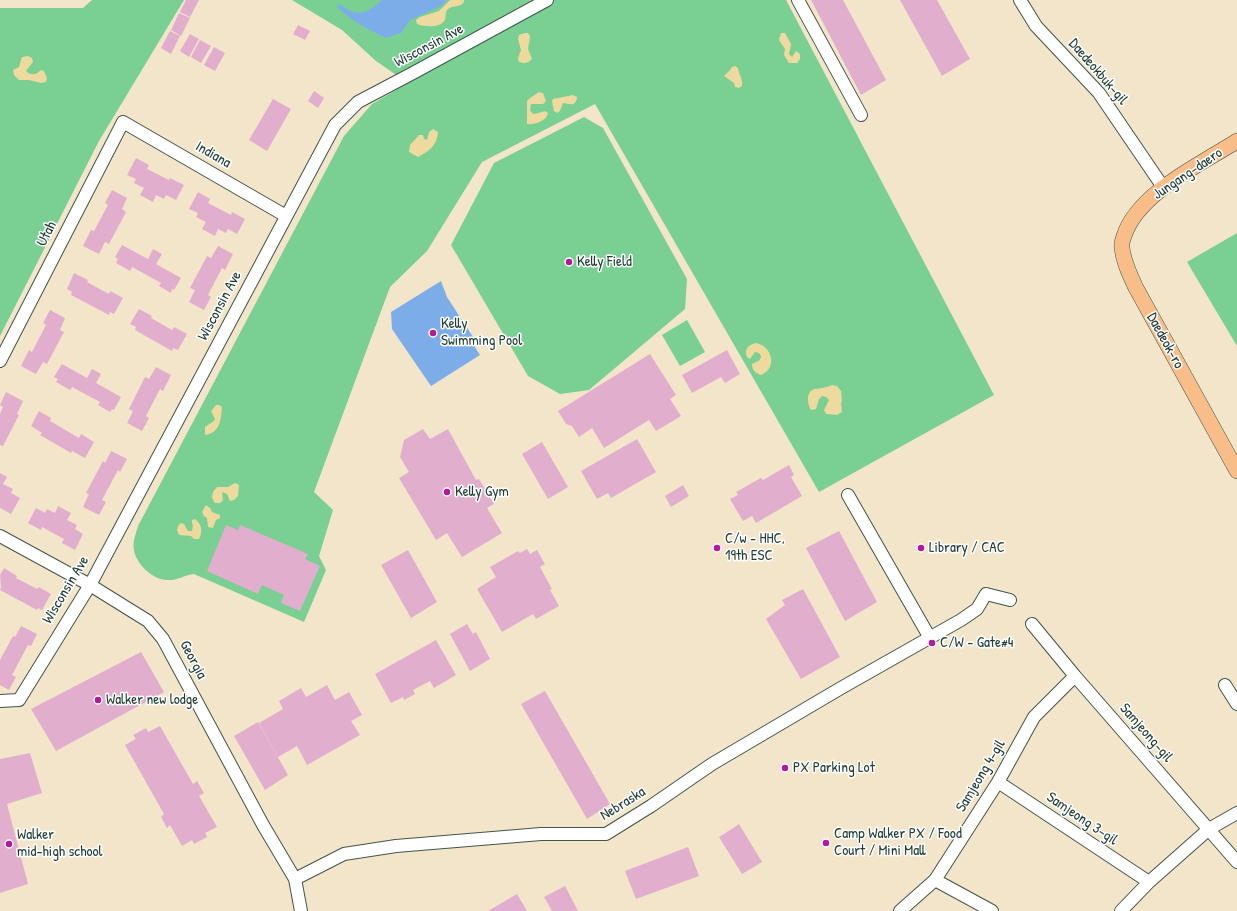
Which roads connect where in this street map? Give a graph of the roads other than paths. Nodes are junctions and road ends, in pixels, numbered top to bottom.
1 (547, 0) edge
2 (798, 0) edge
3 (1020, 0) edge
4 (861, 115) dead end
5 (123, 122) joint
6 (1237, 141) edge
7 (1163, 187) junction
8 (1140, 209) joint
9 (286, 216) junction
10 (0, 361) edge
11 (1237, 471) edge
12 (848, 495) dead end
13 (0, 536) edge
14 (90, 585) junction
15 (1010, 600) dead end
16 (1032, 624) dead end
17 (930, 638) junction
18 (1075, 676) junction
19 (1225, 685) dead end
20 (0, 701) edge
21 (1237, 704) edge
22 (998, 782) junction
23 (1237, 813) edge
24 (1209, 829) junction
25 (1237, 862) edge
26 (295, 879) junction
27 (935, 880) junction
28 (1149, 882) junction
29 (301, 911) edge
30 (900, 911) edge
31 (992, 911) edge
32 (1121, 911) edge

1 - 9 street, Wisconsin Ave
2 - 4 street
3 - 7 street, Daedeokbuk-gil
5 - 9 street, Indiana
5 - 10 street, Utah
6 - 7 main road, Jungang-daero
7 - 8 main road, Jungang-daero
8 - 11 main road, Daedeok-ro
9 - 14 street, Wisconsin Ave
12 - 17 street
13 - 14 street, Georgia
14 - 20 street, Wisconsin Ave
14 - 26 street, Georgia
15 - 17 street, Nebraska
16 - 18 street, Samjeong-gil
17 - 26 street, Nebraska
18 - 22 street, Samjeong 4-gil
18 - 24 street, Samjeong-gil
19 - 21 street
22 - 27 street, Samjeong 4-gil
22 - 28 street, Samjeong 3-gil
23 - 24 street
24 - 25 street, Samjeong-gil
24 - 28 street
26 - 29 street, Georgia
27 - 30 street, Samjeong 4-gil
27 - 31 street
28 - 32 street

